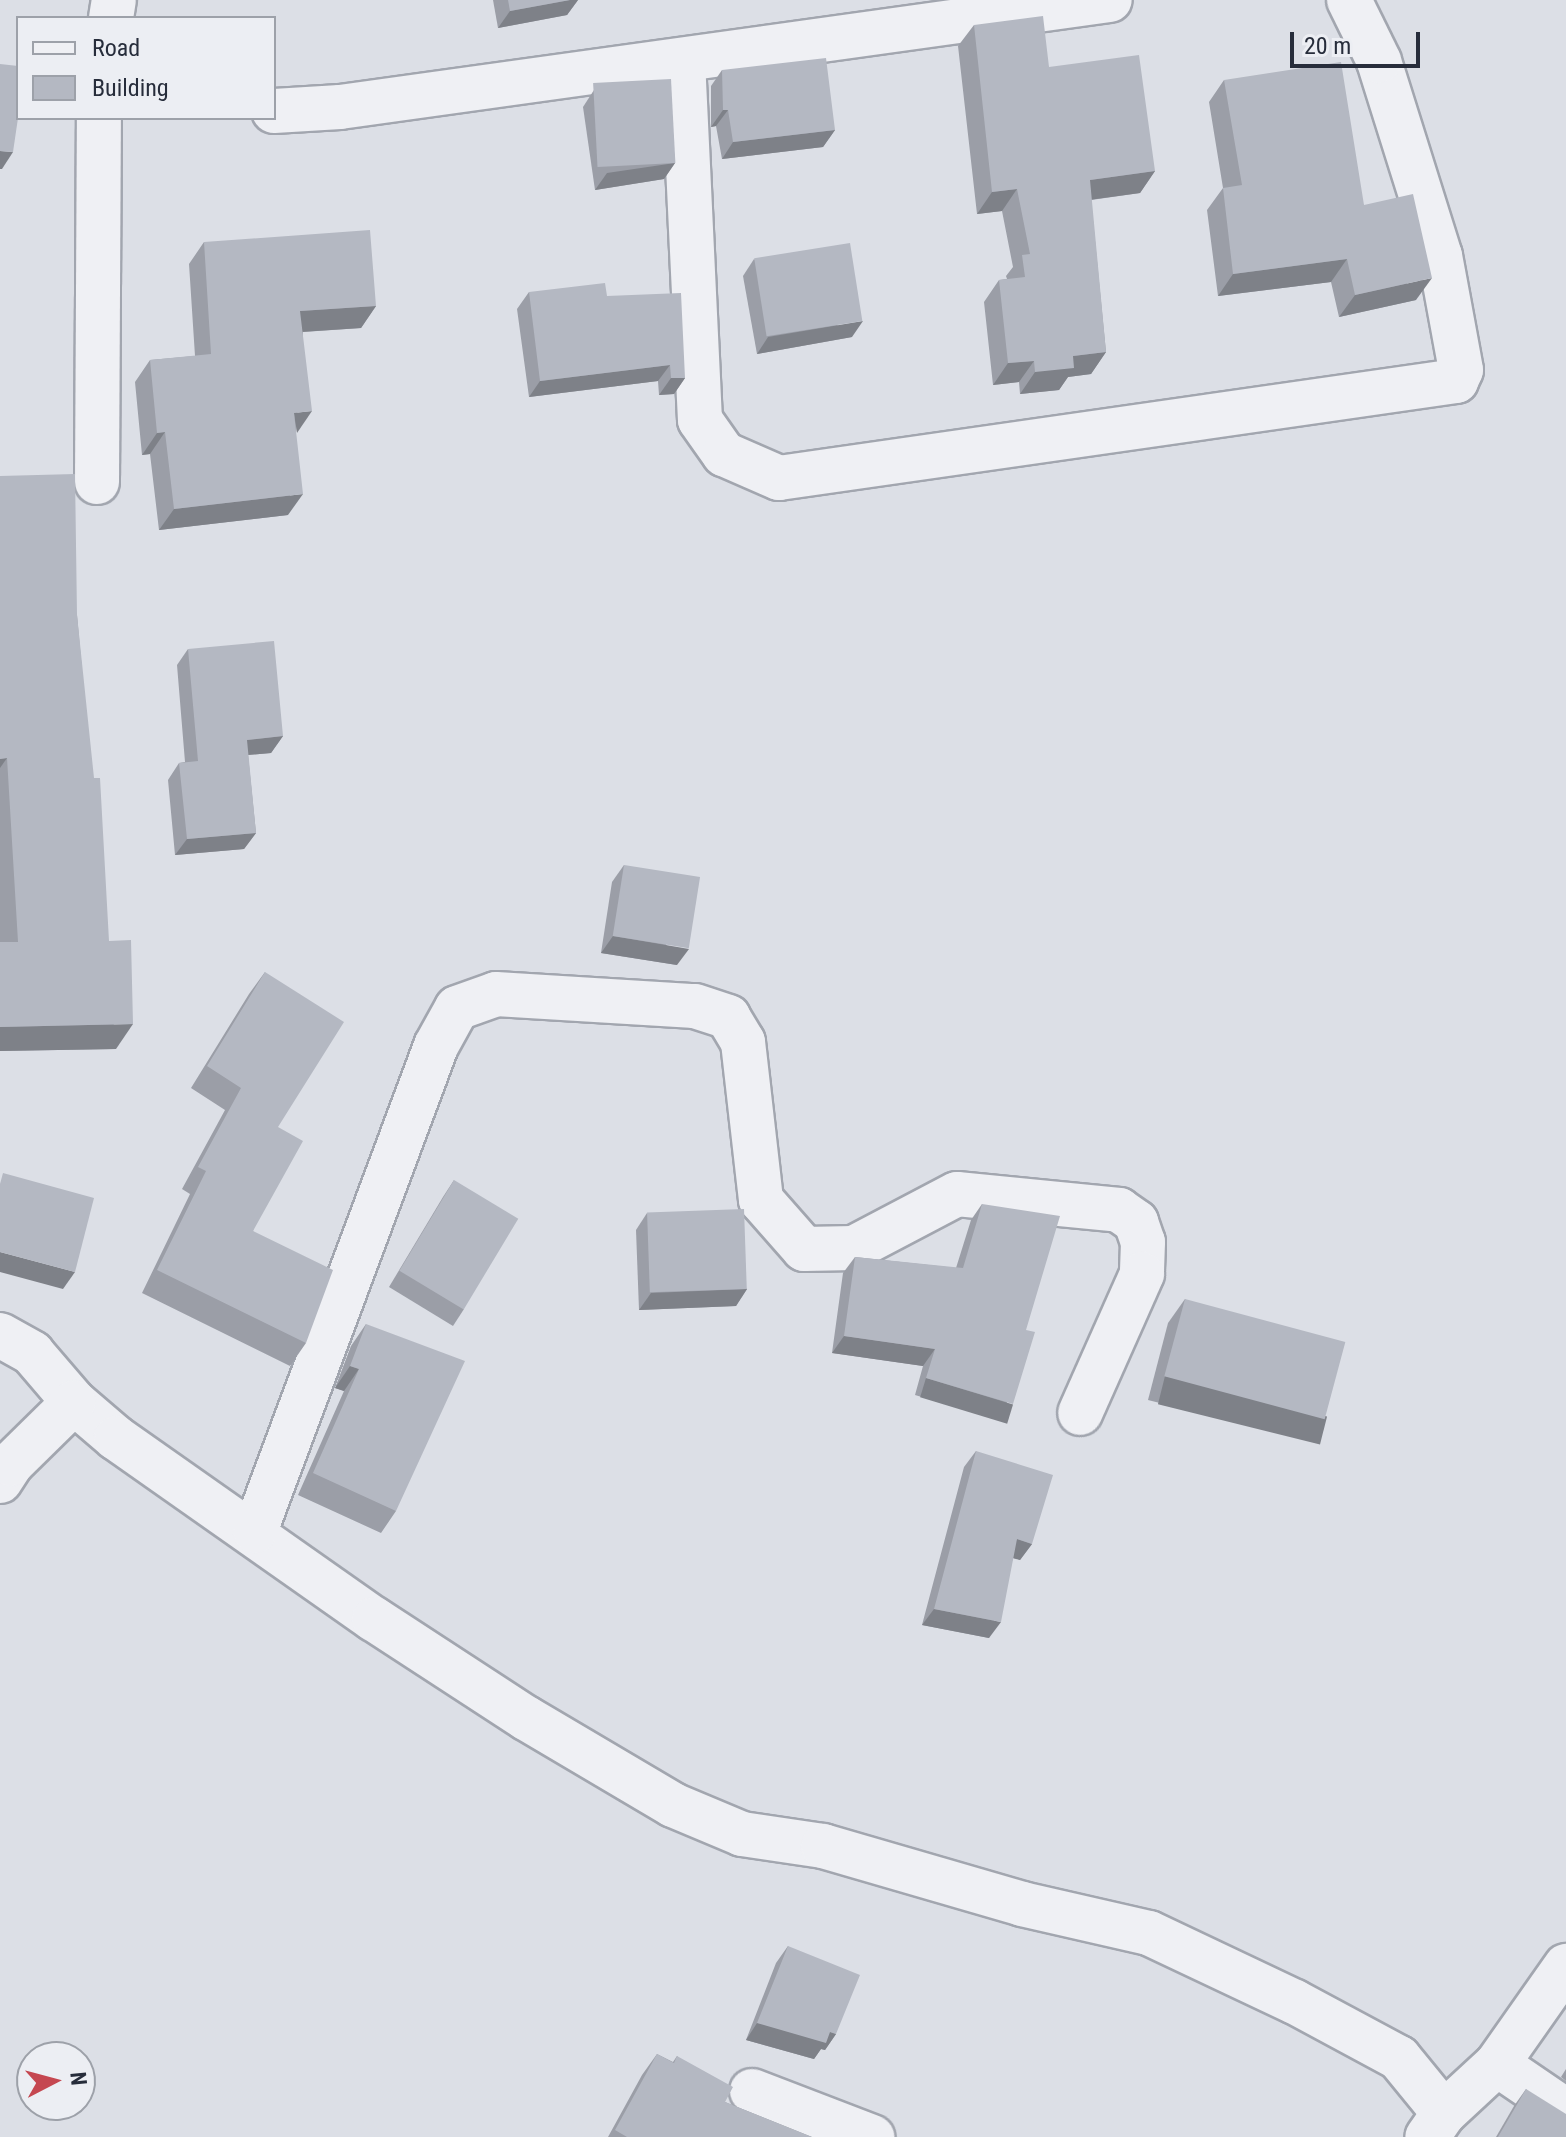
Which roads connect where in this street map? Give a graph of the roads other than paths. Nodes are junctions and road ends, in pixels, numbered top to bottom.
1 (1110, 0) edge
2 (1349, 0) edge
3 (683, 60) junction
4 (276, 111) edge
5 (99, 120) edge
6 (97, 482) dead end
7 (0, 1335) edge
8 (74, 1402) junction
9 (1080, 1413) dead end
10 (0, 1481) edge
11 (255, 1531) junction
12 (1566, 1966) edge
13 (1497, 2064) junction
14 (752, 2091) dead end
15 (1566, 2111) edge
16 (1435, 2125) edge
17 (872, 2137) edge

1 - 3 street
2 - 3 street
3 - 4 street
5 - 6 street
7 - 8 street
8 - 10 street
8 - 11 street
9 - 11 street
11 - 16 street
12 - 13 street
13 - 15 street
13 - 16 street
14 - 17 street

